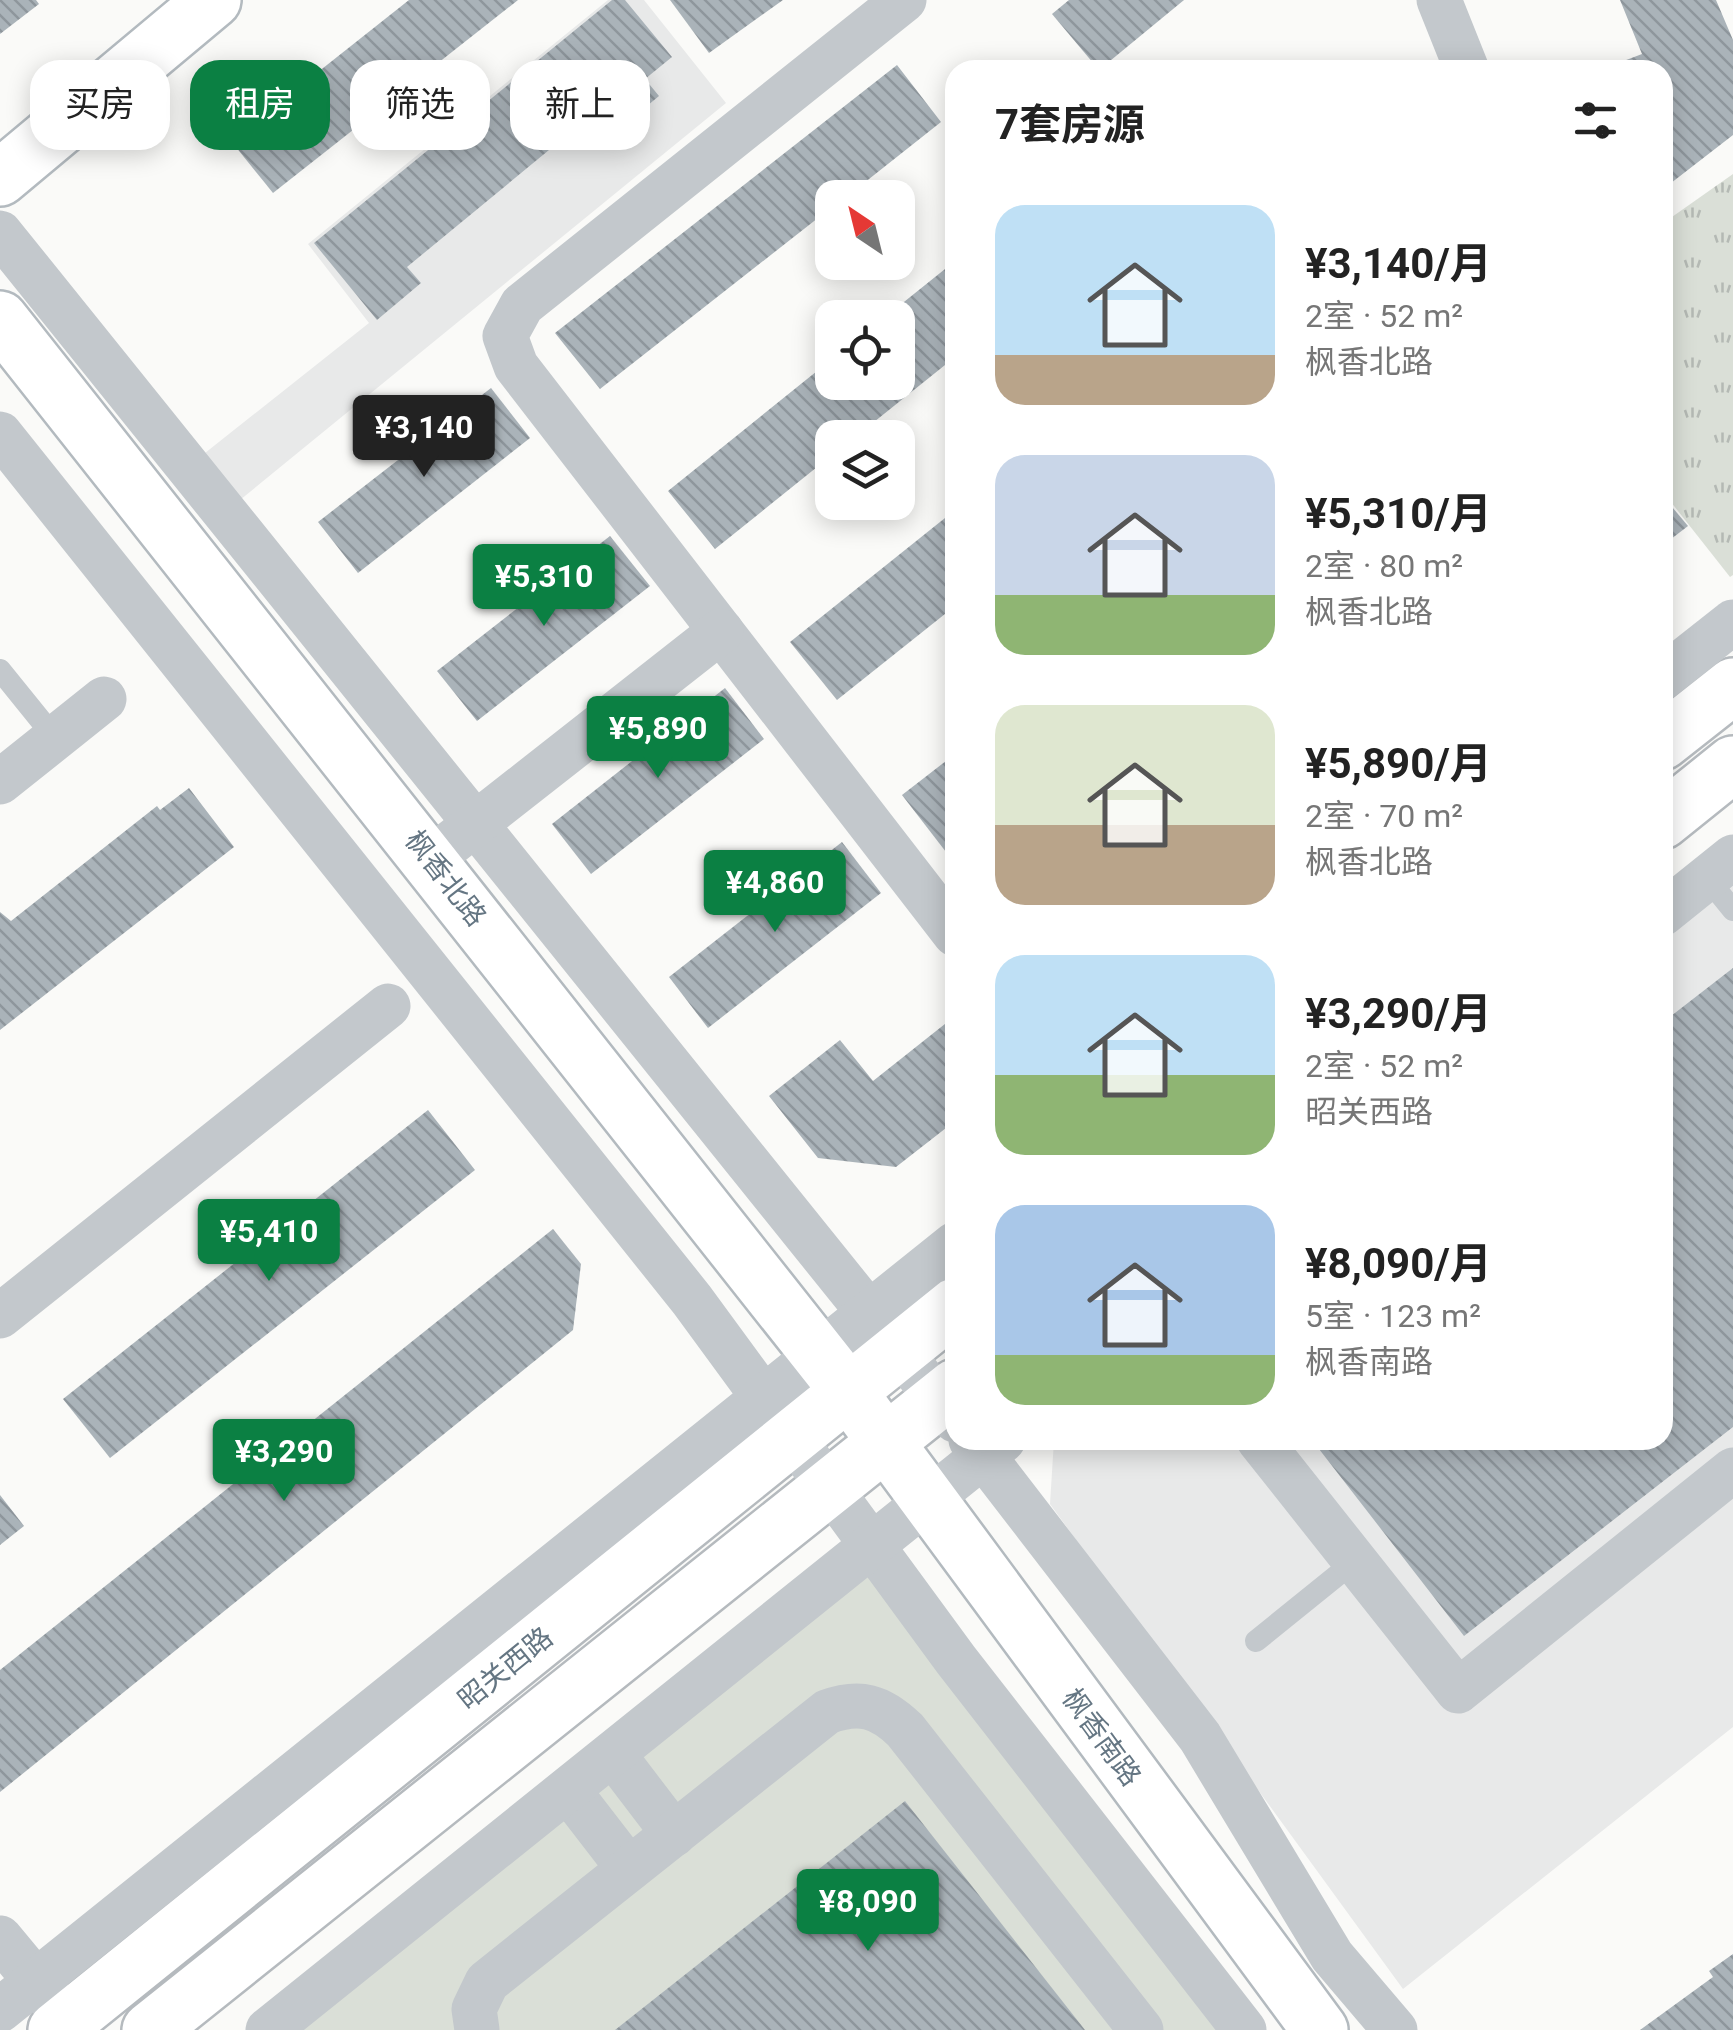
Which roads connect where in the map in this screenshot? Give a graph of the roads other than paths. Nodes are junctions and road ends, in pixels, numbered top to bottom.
1 (213, 0) edge
2 (904, 0) edge
3 (1439, 0) edge
4 (1463, 60) edge
5 (0, 178) edge
6 (0, 234) edge
7 (0, 319) edge
8 (0, 434) edge
9 (1733, 622) edge
10 (721, 632) junction
11 (1673, 669) edge
12 (0, 670) edge
13 (1733, 686) edge
14 (104, 699) dead end
15 (1673, 733) edge
16 (55, 738) junction
17 (1733, 764) edge
18 (0, 782) edge
19 (1673, 811) edge
20 (476, 824) junction
21 (431, 859) junction
22 (1724, 882) edge
23 (1673, 908) edge
24 (945, 921) edge
25 (388, 1006) dead end
26 (945, 1256) edge
27 (945, 1310) edge
28 (0, 1316) edge
29 (884, 1332) junction
30 (833, 1372) junction
31 (945, 1399) edge
32 (778, 1417) junction
33 (945, 1429) edge
34 (886, 1442) junction
35 (954, 1450) edge
36 (987, 1450) edge
37 (1267, 1450) edge
38 (1733, 1470) edge
39 (829, 1488) junction
40 (928, 1500) junction
41 (872, 1545) junction
42 (1354, 1562) junction
43 (1256, 1641) dead end
44 (613, 1754) junction
45 (568, 1790) junction
46 (674, 1834) junction
47 (629, 1869) junction
48 (0, 1938) edge
49 (0, 2010) edge
50 (53, 2011) edge
51 (150, 2030) edge
52 (268, 2030) edge
53 (477, 2030) edge
54 (1142, 2030) edge
55 (1244, 2030) edge
56 (1320, 2030) edge
57 (1394, 2030) edge

1 - 5 main road
2 - 10 street
3 - 4 street
6 - 20 street
7 - 21 main road, 枫香北路
8 - 32 street
9 - 11 street
10 - 20 street
10 - 24 street
12 - 16 lane
13 - 15 main road
14 - 16 street
16 - 18 street
17 - 19 main road
20 - 21 street
20 - 29 street
21 - 30 main road, 枫香北路
22 - 23 street
25 - 28 street
26 - 29 street
27 - 29 main road, 昭关西路
29 - 30 main road, 昭关西路
29 - 31 street
30 - 32 main road, 昭关西路
30 - 34 main road, 枫香北路
32 - 39 street
32 - 50 main road, 昭关西路
33 - 34 main road
34 - 39 main road
34 - 40 main road, 枫香南路
35 - 40 street
36 - 57 street
37 - 42 street
38 - 42 street
39 - 41 street
39 - 51 main road
40 - 41 street
40 - 56 main road, 枫香南路
41 - 44 street
41 - 55 street
42 - 43 lane
44 - 45 street
44 - 46 street
45 - 47 street
45 - 52 street
46 - 47 street
46 - 54 street
47 - 53 street
48 - 50 street
49 - 50 street

